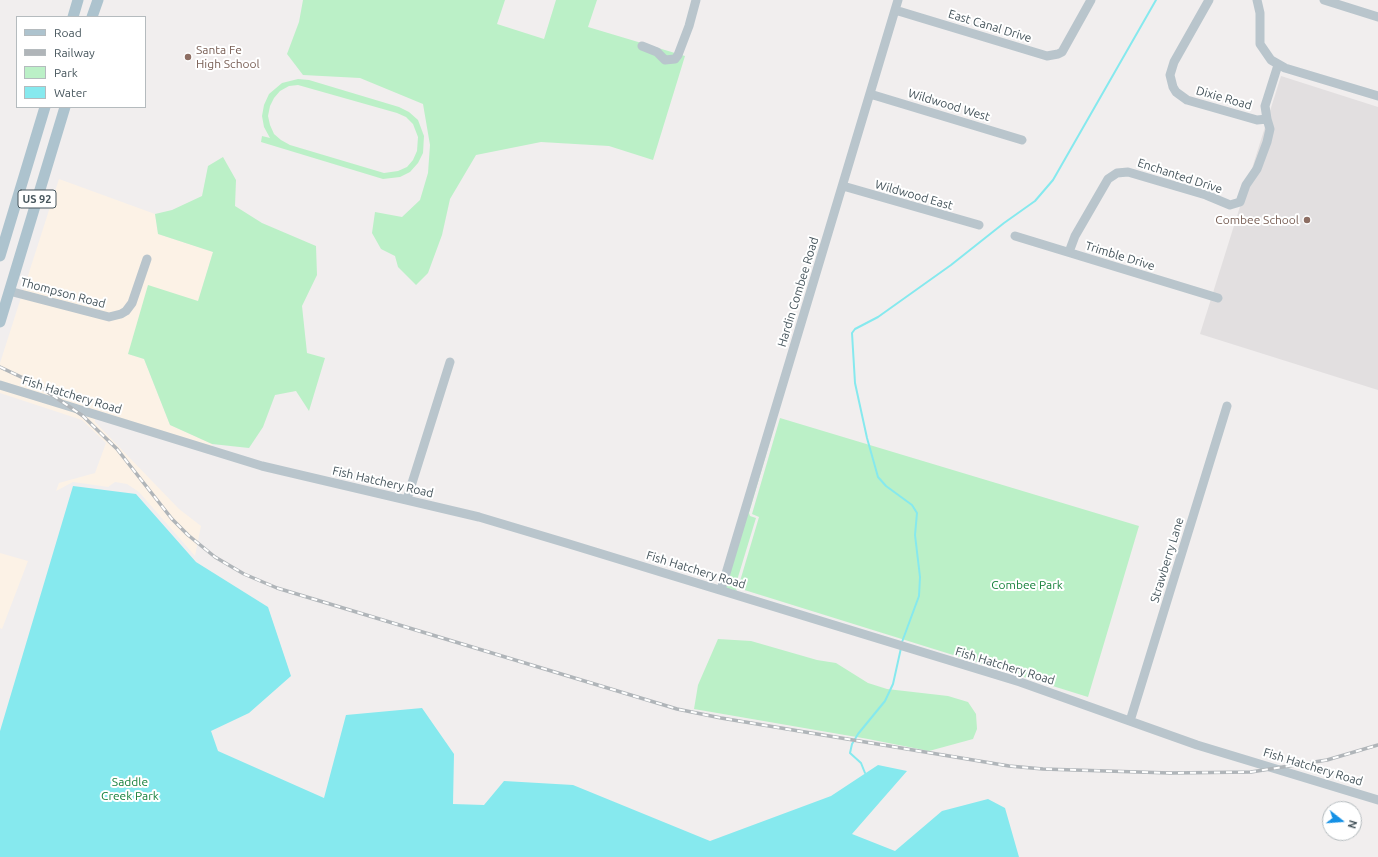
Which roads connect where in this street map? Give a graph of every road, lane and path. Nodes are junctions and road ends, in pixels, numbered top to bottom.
1 (78, 0) edge
2 (98, 0) edge
3 (696, 0) edge
4 (898, 0) edge
5 (1091, 0) edge
6 (1209, 0) edge
7 (1324, 0) edge
8 (1259, 1) edge
9 (896, 10) junction
10 (73, 16) edge
11 (92, 16) edge
12 (1378, 17) edge
13 (642, 46) dead end
14 (1278, 65) junction
15 (870, 94) junction
16 (1378, 96) edge
17 (45, 108) edge
18 (65, 108) edge
19 (1266, 119) junction
20 (1022, 140) dead end
21 (843, 186) junction
22 (979, 225) dead end
23 (1015, 236) dead end
24 (1069, 252) junction
25 (0, 256) edge
26 (147, 259) dead end
27 (9, 291) junction
28 (1218, 298) dead end
29 (0, 322) edge
30 (450, 362) dead end
31 (0, 385) edge
32 (1227, 406) dead end
33 (407, 499) junction
34 (721, 590) junction
35 (1130, 720) junction
36 (1378, 800) edge

1 - 10 main road
2 - 11 main road
3 - 13 street
4 - 9 street, Hardin Combee Road
5 - 9 street, East Canal Drive
6 - 19 street, Dixie Road
7 - 12 street
8 - 14 street
9 - 15 street, Hardin Combee Road
14 - 16 street
14 - 19 street, Dixie Road
15 - 20 street, Wildwood West
15 - 21 street, Hardin Combee Road
17 - 25 main road, US 92
18 - 27 main road, US 92
19 - 24 street, Enchanted Drive
21 - 22 street, Wildwood East
21 - 34 street, Hardin Combee Road
23 - 24 street, Trimble Drive
24 - 28 street, Trimble Drive
26 - 27 street, Thompson Road
27 - 29 main road, US 92
30 - 33 street
31 - 33 street, Fish Hatchery Road
32 - 35 street, Strawberry Lane
33 - 34 street, Fish Hatchery Road
34 - 35 street, Fish Hatchery Road
35 - 36 street, Fish Hatchery Road

